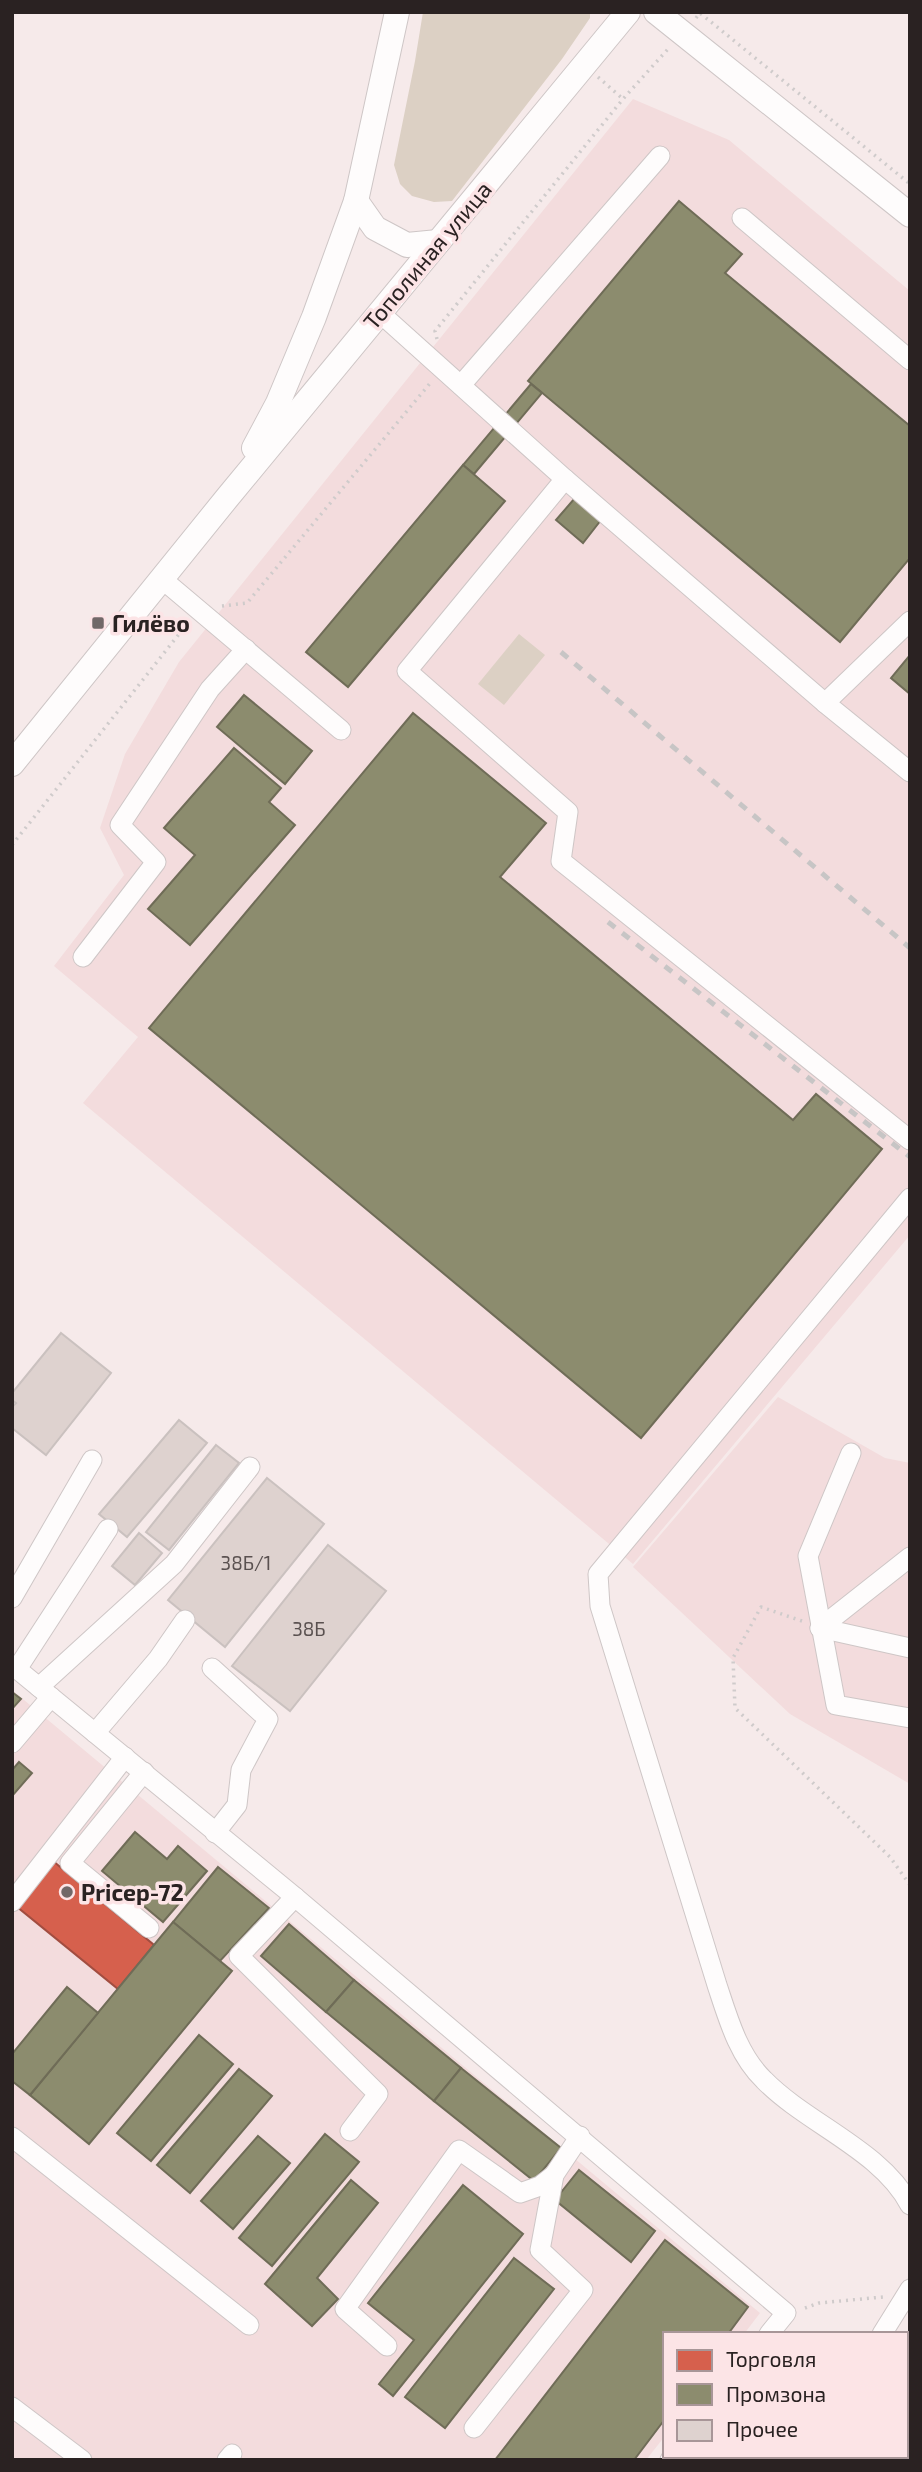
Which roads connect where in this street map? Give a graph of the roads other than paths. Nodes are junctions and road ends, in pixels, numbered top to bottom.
1 (397, 12) edge
2 (628, 12) edge
3 (656, 12) edge
4 (660, 156) dead end
5 (356, 201) junction
6 (910, 215) edge
7 (742, 218) dead end
8 (438, 242) junction
9 (380, 313) junction
10 (910, 360) edge
11 (461, 385) junction
12 (565, 479) junction
13 (227, 498) junction
14 (162, 579) junction
15 (910, 621) edge
16 (246, 649) junction
17 (825, 703) junction
18 (341, 730) dead end
19 (12, 764) edge
20 (910, 772) edge
21 (83, 957) dead end
22 (910, 1140) edge
23 (910, 1198) edge
24 (851, 1453) dead end
25 (92, 1461) dead end
26 (250, 1467) dead end
27 (108, 1529) dead end
28 (910, 1557) edge
29 (12, 1598) edge
30 (185, 1620) dead end
31 (820, 1628) junction
32 (910, 1648) edge
33 (14, 1667) edge
34 (212, 1668) dead end
35 (45, 1692) junction
36 (910, 1718) edge
37 (95, 1733) junction
38 (12, 1743) edge
39 (125, 1757) junction
40 (144, 1772) junction
41 (215, 1833) junction
42 (295, 1897) junction
43 (12, 1902) edge
44 (149, 1927) dead end
45 (350, 2131) dead end
46 (580, 2136) junction
47 (12, 2137) edge
48 (554, 2175) junction
49 (910, 2205) edge
50 (909, 2292) edge
51 (249, 2325) dead end
52 (771, 2332) edge
53 (883, 2332) edge
54 (387, 2346) dead end
55 (12, 2407) edge
56 (474, 2428) dead end
57 (82, 2460) edge

1 - 5 main road
2 - 8 main road, Тополиная улица
3 - 6 main road
4 - 11 lane
5 - 8 main road
5 - 13 main road
7 - 10 lane
8 - 9 main road, Тополиная улица
9 - 11 lane
9 - 13 main road, Тополиная улица
11 - 12 lane
12 - 17 lane
12 - 22 lane
13 - 14 main road
14 - 16 lane
14 - 19 main road
15 - 17 lane
16 - 18 lane
16 - 21 lane
17 - 20 lane
23 - 49 lane
24 - 31 lane
25 - 29 lane
26 - 35 lane
27 - 33 lane
28 - 31 lane
30 - 37 lane
31 - 32 lane
31 - 36 lane
33 - 35 lane
34 - 41 lane
35 - 37 lane
35 - 38 lane
37 - 39 lane
39 - 40 lane
39 - 43 lane
40 - 41 lane
40 - 44 lane
41 - 42 lane
42 - 45 lane
42 - 46 lane
46 - 48 lane
46 - 52 lane
47 - 51 lane
48 - 54 lane
48 - 56 lane
50 - 53 lane
55 - 57 lane

